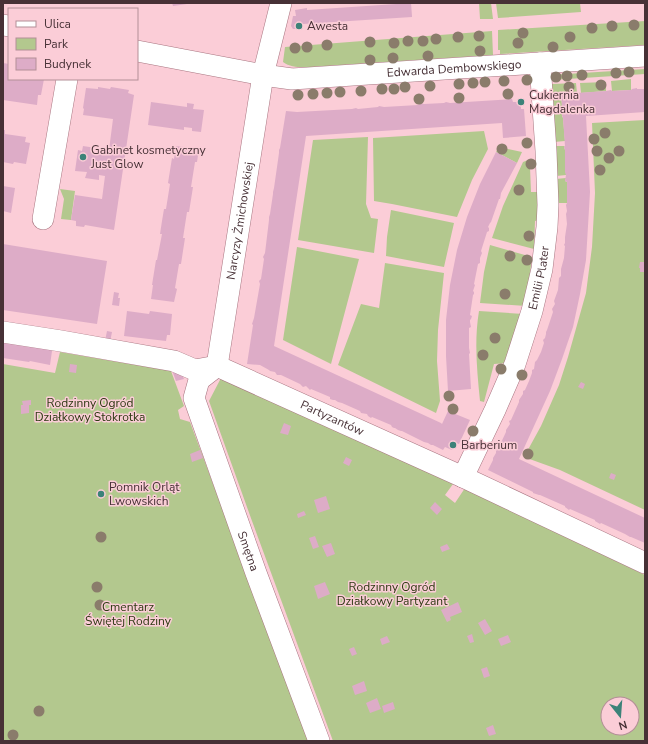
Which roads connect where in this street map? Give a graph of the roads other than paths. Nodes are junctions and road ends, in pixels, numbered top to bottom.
1 (281, 3) edge
2 (138, 51) edge
3 (645, 56) edge
4 (540, 64) junction
5 (263, 75) junction
6 (67, 80) edge
7 (43, 219) dead end
8 (3, 332) edge
9 (217, 366) junction
10 (463, 478) junction
11 (645, 563) edge
12 (319, 741) edge

1 - 5 street, Narcyzy Żmichowskiej
2 - 5 street, Edwarda Dembowskiego
3 - 4 street, Edwarda Dembowskiego
4 - 5 street, Edwarda Dembowskiego
4 - 10 street, Emilii Plater
5 - 9 street, Narcyzy Żmichowskiej
6 - 7 street
8 - 9 street
9 - 10 street, Partyzantów
9 - 12 street, Smętna
10 - 11 street, Partyzantów

